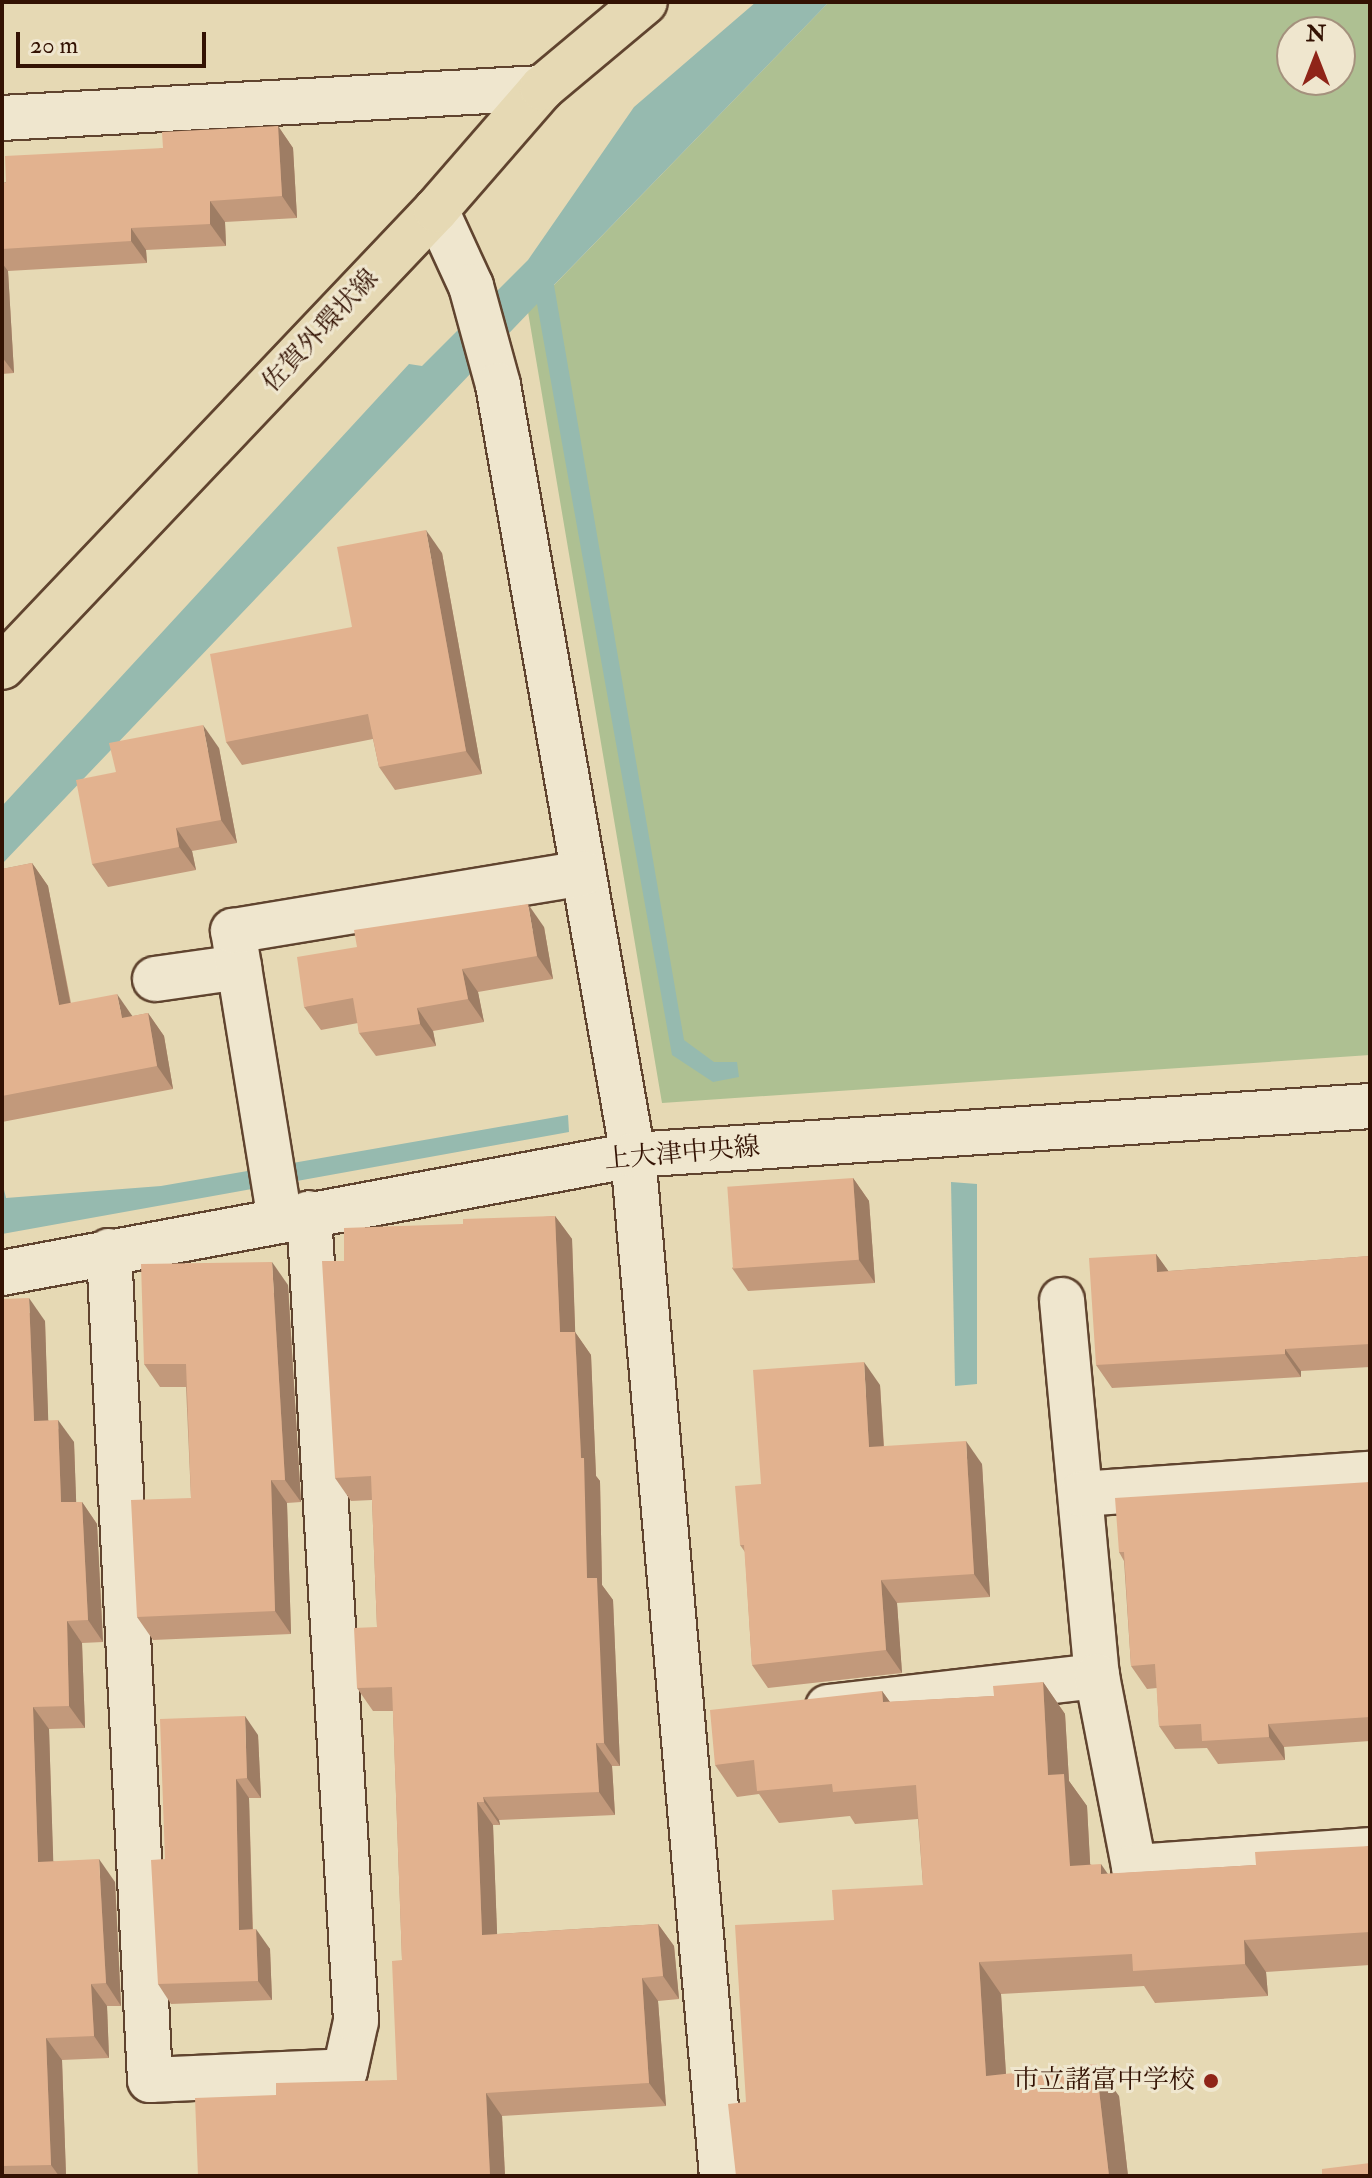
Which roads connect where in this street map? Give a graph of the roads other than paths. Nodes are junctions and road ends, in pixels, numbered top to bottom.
1 (645, 2) edge
2 (542, 88) junction
3 (2, 118) edge
4 (436, 210) junction
5 (2, 667) edge
6 (583, 873) junction
7 (239, 967) junction
8 (155, 979) dead end
9 (1370, 1106) edge
10 (633, 1155) junction
11 (294, 1216) junction
12 (109, 1251) junction
13 (2, 1273) edge
14 (1062, 1300) dead end
15 (1370, 1474) edge
16 (1081, 1494) junction
17 (1097, 1676) junction
18 (790, 1711) edge
19 (728, 1718) edge
20 (682, 1723) junction
21 (1370, 1850) edge
22 (722, 2176) edge

1 - 2 main road, 佐賀外環状線
2 - 3 street
2 - 4 main road, 佐賀外環状線
4 - 5 main road, 佐賀外環状線
4 - 6 street
6 - 7 street
6 - 10 street
7 - 8 street
7 - 11 street
9 - 10 street, 上大津中央線
10 - 11 street, 上大津中央線
10 - 20 street
11 - 12 street, 上大津中央線
11 - 12 street
12 - 13 street, 上大津中央線
14 - 16 street
15 - 16 street
16 - 17 street
17 - 18 street
17 - 21 street
19 - 20 street
20 - 22 street

